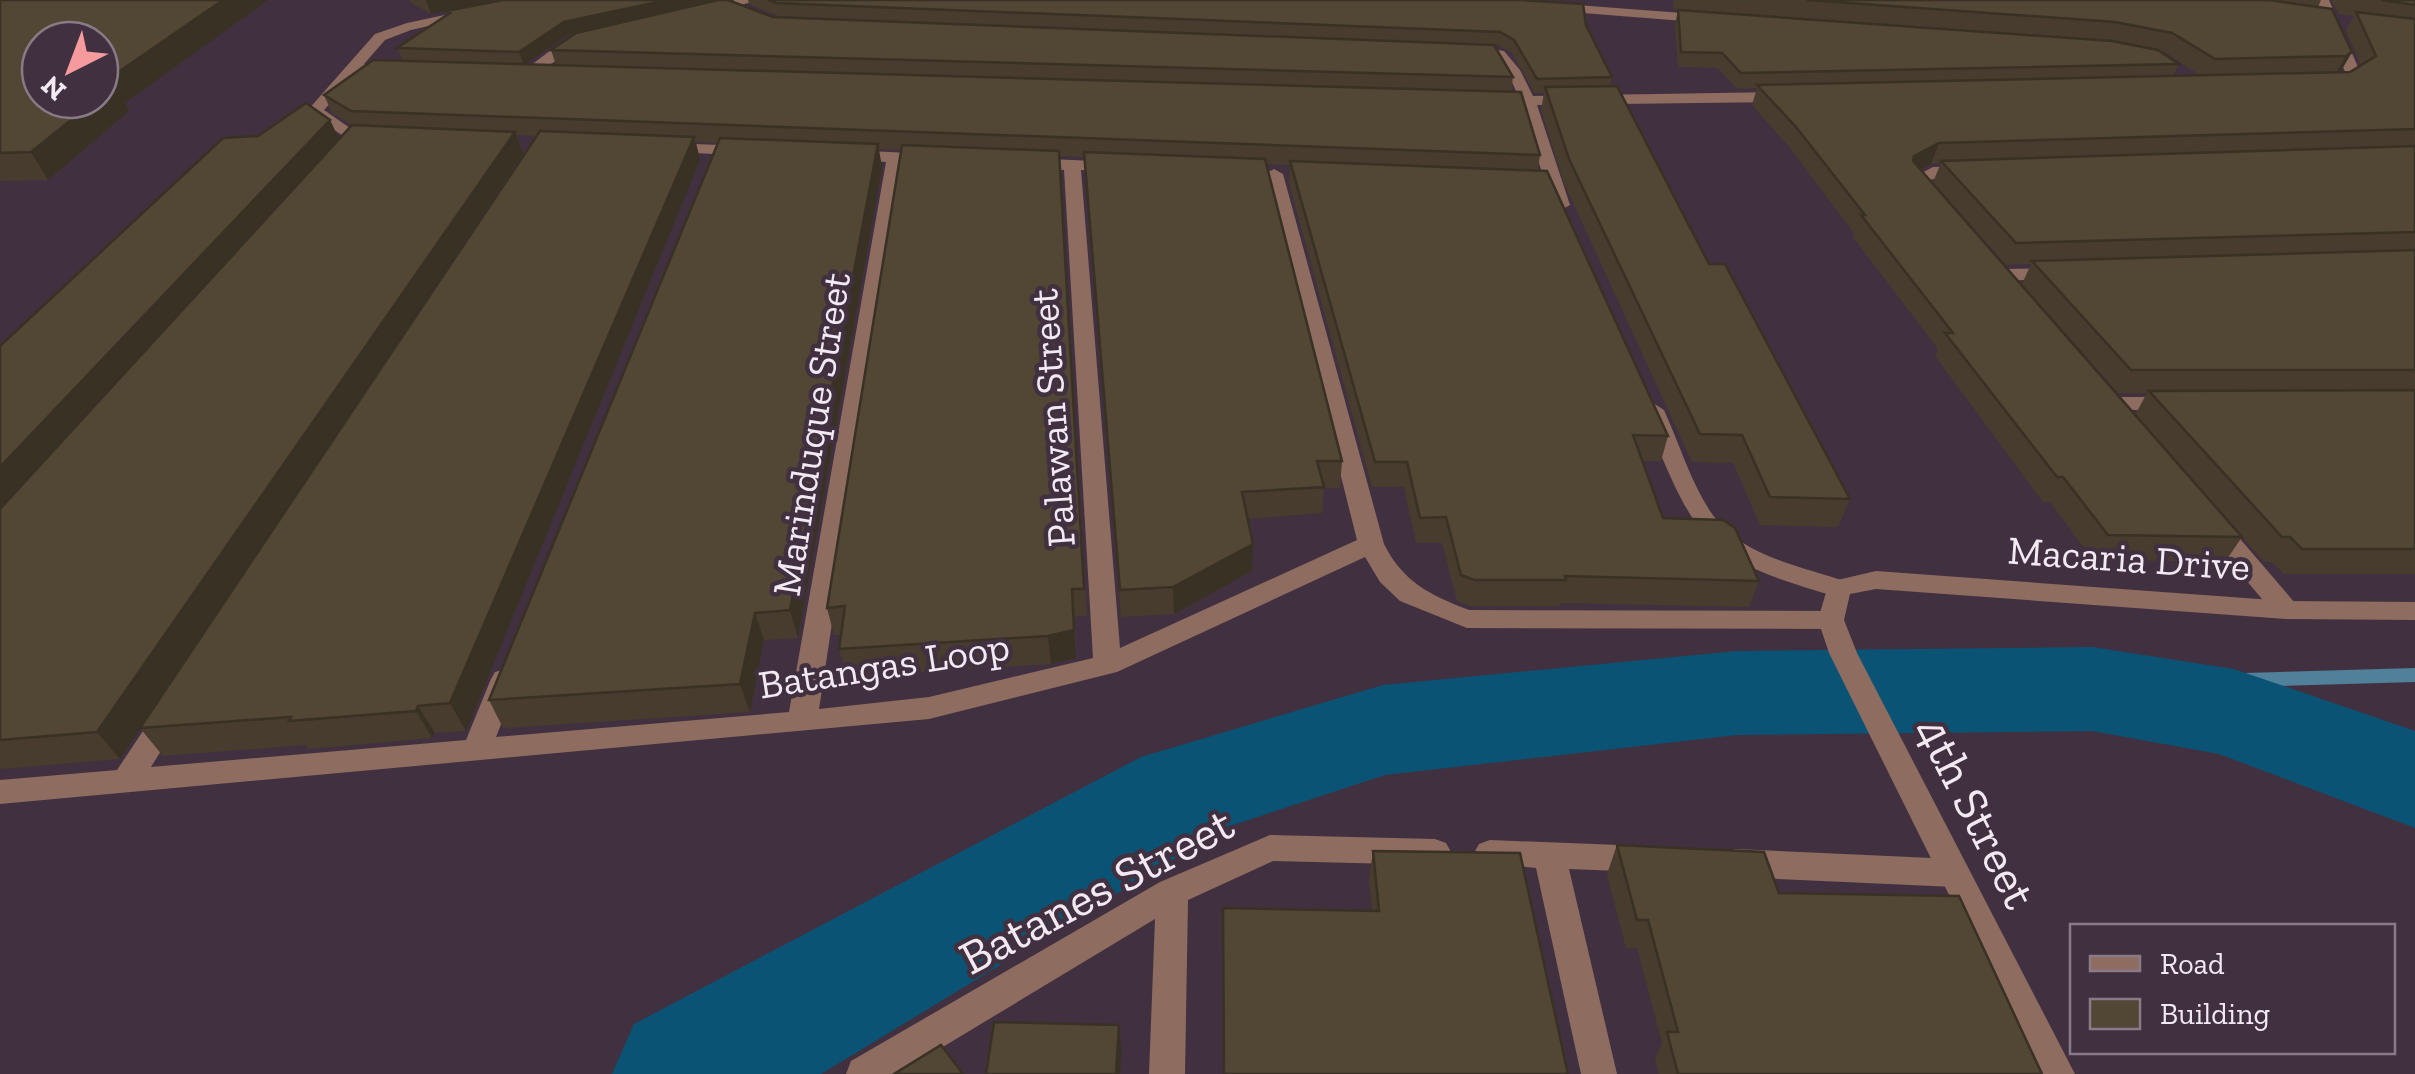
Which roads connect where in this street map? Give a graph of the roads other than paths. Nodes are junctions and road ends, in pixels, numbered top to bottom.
1 (534, 0) edge
2 (2322, 0) edge
3 (1536, 6) edge
4 (749, 7) edge
5 (690, 14) edge
6 (2311, 17) edge
7 (1732, 20) edge
8 (2339, 21) junction
9 (593, 38) edge
10 (1448, 48) edge
11 (350, 68) junction
12 (409, 70) edge
13 (508, 73) edge
14 (528, 74) junction
15 (548, 74) edge
16 (2319, 84) edge
17 (1806, 96) edge
18 (1467, 100) edge
19 (1527, 102) junction
20 (393, 139) edge
21 (658, 148) edge
22 (756, 152) edge
23 (836, 155) edge
24 (894, 157) junction
25 (954, 160) edge
26 (1013, 162) edge
27 (1072, 165) junction
28 (1127, 168) edge
29 (1990, 170) edge
30 (1274, 174) dead end
31 (1568, 219) edge
32 (1953, 221) edge
33 (2078, 273) edge
34 (2026, 304) edge
35 (1647, 396) edge
36 (2190, 404) edge
37 (2136, 433) edge
38 (2198, 506) edge
39 (1371, 544) junction
40 (1838, 588) junction
41 (2286, 610) junction
42 (2415, 611) edge
43 (1832, 620) junction
44 (513, 658) edge
45 (1107, 666) junction
46 (179, 700) edge
47 (802, 722) junction
48 (476, 748) junction
49 (126, 782) junction
50 (0, 792) edge
51 (1549, 854) junction
52 (1954, 873) junction
53 (1172, 892) junction
54 (864, 1074) edge
55 (1167, 1074) edge
56 (1599, 1074) edge
57 (2057, 1074) edge

1 - 11 street
2 - 8 street
3 - 7 street
4 - 5 street
6 - 8 street
8 - 16 street
9 - 14 street
10 - 19 street
11 - 12 street
11 - 20 street
13 - 14 street
14 - 15 street
17 - 19 street
18 - 19 street
19 - 31 street
21 - 22 street
23 - 24 street
24 - 25 street
24 - 47 street, Marinduque Street
26 - 27 street
27 - 28 street
27 - 45 street, Palawan Street
29 - 32 street
30 - 39 street
33 - 34 street
35 - 40 street
36 - 37 street
38 - 41 street
39 - 43 street
39 - 45 street, Batangas Loop
40 - 41 street, Macaria Drive
40 - 43 street, 4th Street
41 - 42 street, Macaria Drive
43 - 52 street, 4th Street
44 - 48 street
45 - 47 street, Batangas Loop
46 - 49 street
47 - 48 street, Batangas Loop
48 - 49 street, Batangas Loop
49 - 50 street, Batangas Loop
51 - 52 street, Batanes Street
51 - 53 street, Batanes Street
51 - 56 street
52 - 57 street, 4th Street
53 - 54 street, Batanes Street
53 - 55 street

